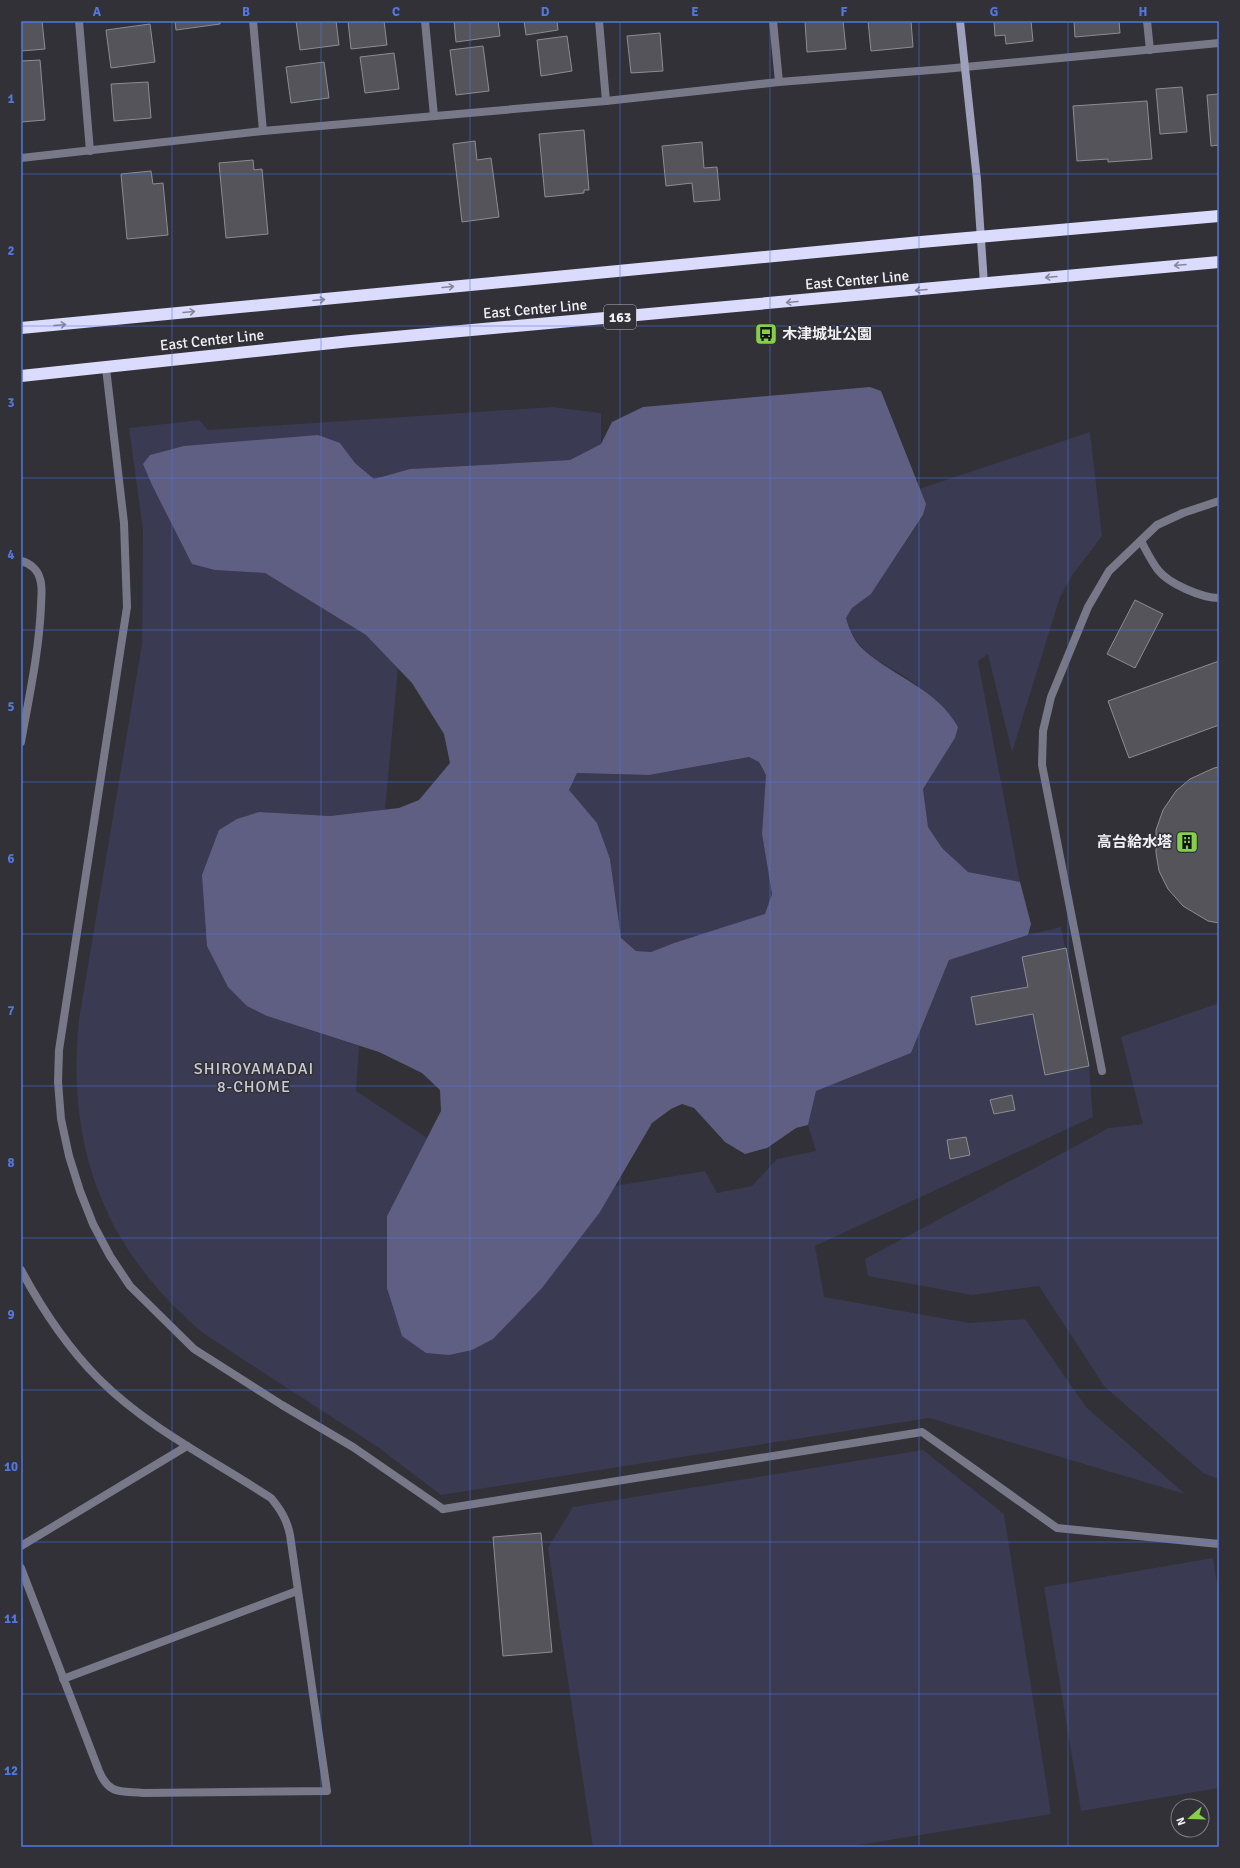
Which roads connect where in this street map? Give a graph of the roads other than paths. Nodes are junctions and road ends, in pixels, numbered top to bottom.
1 (79, 21) edge
2 (253, 21) edge
3 (425, 21) edge
4 (599, 21) edge
5 (773, 21) edge
6 (960, 21) edge
7 (1147, 21) edge
8 (1219, 43) edge
9 (1150, 50) junction
10 (964, 67) junction
11 (779, 82) junction
12 (606, 101) junction
13 (434, 116) junction
14 (263, 131) junction
15 (90, 151) junction
16 (21, 158) edge
17 (1219, 216) edge
18 (980, 237) junction
19 (1219, 262) edge
20 (984, 284) junction
21 (21, 328) edge
22 (106, 368) junction
23 (21, 376) edge
24 (1219, 501) edge
25 (1141, 541) junction
26 (21, 561) edge
27 (1219, 598) edge
28 (21, 742) edge
29 (1102, 1071) dead end
30 (21, 1270) edge
31 (187, 1446) junction
32 (1219, 1544) edge
33 (21, 1546) edge
34 (21, 1568) edge
35 (297, 1591) junction
36 (63, 1679) junction

1 - 15 street
2 - 14 street
3 - 13 street
4 - 12 street
5 - 11 street
6 - 10 street
7 - 9 street
8 - 9 street
9 - 10 street
10 - 11 street
10 - 18 street
11 - 12 street
12 - 13 street
13 - 14 street
14 - 15 street
15 - 16 street
17 - 18 highway, East Center Line
18 - 20 street
21 -> 18 highway, East Center Line
19 -> 20 highway, East Center Line / 163
20 -> 22 highway, East Center Line / 163
22 - 23 highway, East Center Line / 163
22 - 32 street
24 - 25 street
25 - 27 street
25 - 29 street
26 - 28 street
30 - 31 street
31 - 33 street
31 - 35 street
34 - 36 street
35 - 36 street
35 - 36 street

